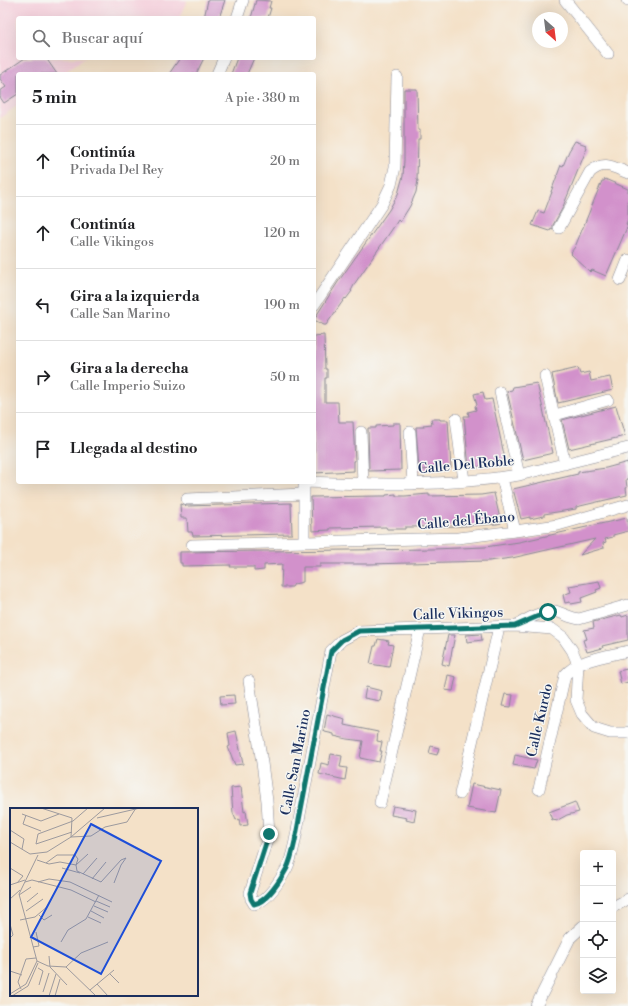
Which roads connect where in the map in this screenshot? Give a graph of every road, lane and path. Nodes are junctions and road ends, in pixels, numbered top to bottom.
1 (243, 0) edge
2 (565, 0) edge
3 (238, 16) edge
4 (608, 54) dead end
5 (223, 60) edge
6 (218, 72) edge
7 (397, 77) dead end
8 (628, 173) edge
9 (559, 228) dead end
10 (628, 260) edge
11 (620, 280) dead end
12 (316, 301) edge
13 (545, 376) dead end
14 (500, 392) dead end
15 (608, 400) dead end
16 (555, 415) junction
17 (456, 419) dead end
18 (361, 432) dead end
19 (410, 432) dead end
20 (628, 448) edge
21 (565, 464) junction
22 (519, 475) junction
23 (502, 478) junction
24 (464, 481) junction
25 (316, 482) edge
26 (304, 484) edge
27 (363, 484) junction
28 (413, 484) junction
29 (304, 494) junction
30 (187, 499) dead end
31 (628, 505) edge
32 (515, 532) junction
33 (304, 542) junction
34 (192, 545) dead end
35 (628, 605) edge
36 (515, 626) junction
37 (499, 627) junction
38 (420, 629) junction
39 (342, 640) joint
40 (628, 651) edge
41 (578, 664) junction
42 (249, 681) dead end
43 (628, 732) edge
44 (539, 789) dead end
45 (460, 794) dead end
46 (380, 803) dead end
47 (628, 899) edge
48 (616, 905) edge
49 (580, 929) edge
50 (536, 1006) edge

1 - 3 street
2 - 4 street
5 - 6 street
7 - 12 street
8 - 9 street
10 - 11 street
13 - 16 street
14 - 22 street
15 - 16 street
16 - 21 street
17 - 24 street
18 - 27 street
19 - 28 street
20 - 21 street, Calle Del Roble
21 - 22 street, Calle Del Roble
22 - 23 street, Calle Del Roble
23 - 24 street, Calle Del Roble
23 - 32 street
24 - 28 street, Calle Del Roble
25 - 27 street, Calle Del Roble
26 - 29 street
27 - 28 street, Calle Del Roble
29 - 30 street
29 - 33 street
31 - 32 street, Calle del Ébano
32 - 33 street, Calle del Ébano
33 - 34 street, Calle del Ébano
35 - 36 street
36 - 37 street, Calle Vikingos
36 - 41 street, Calle Vikingos
37 - 38 street, Calle Vikingos
37 - 45 street
38 - 39 street, Calle Vikingos
38 - 46 street
39 - 42 street, Calle San Marino
40 - 41 street
41 - 43 street
41 - 44 street, Calle Kurdo
47 - 48 street
49 - 50 street

